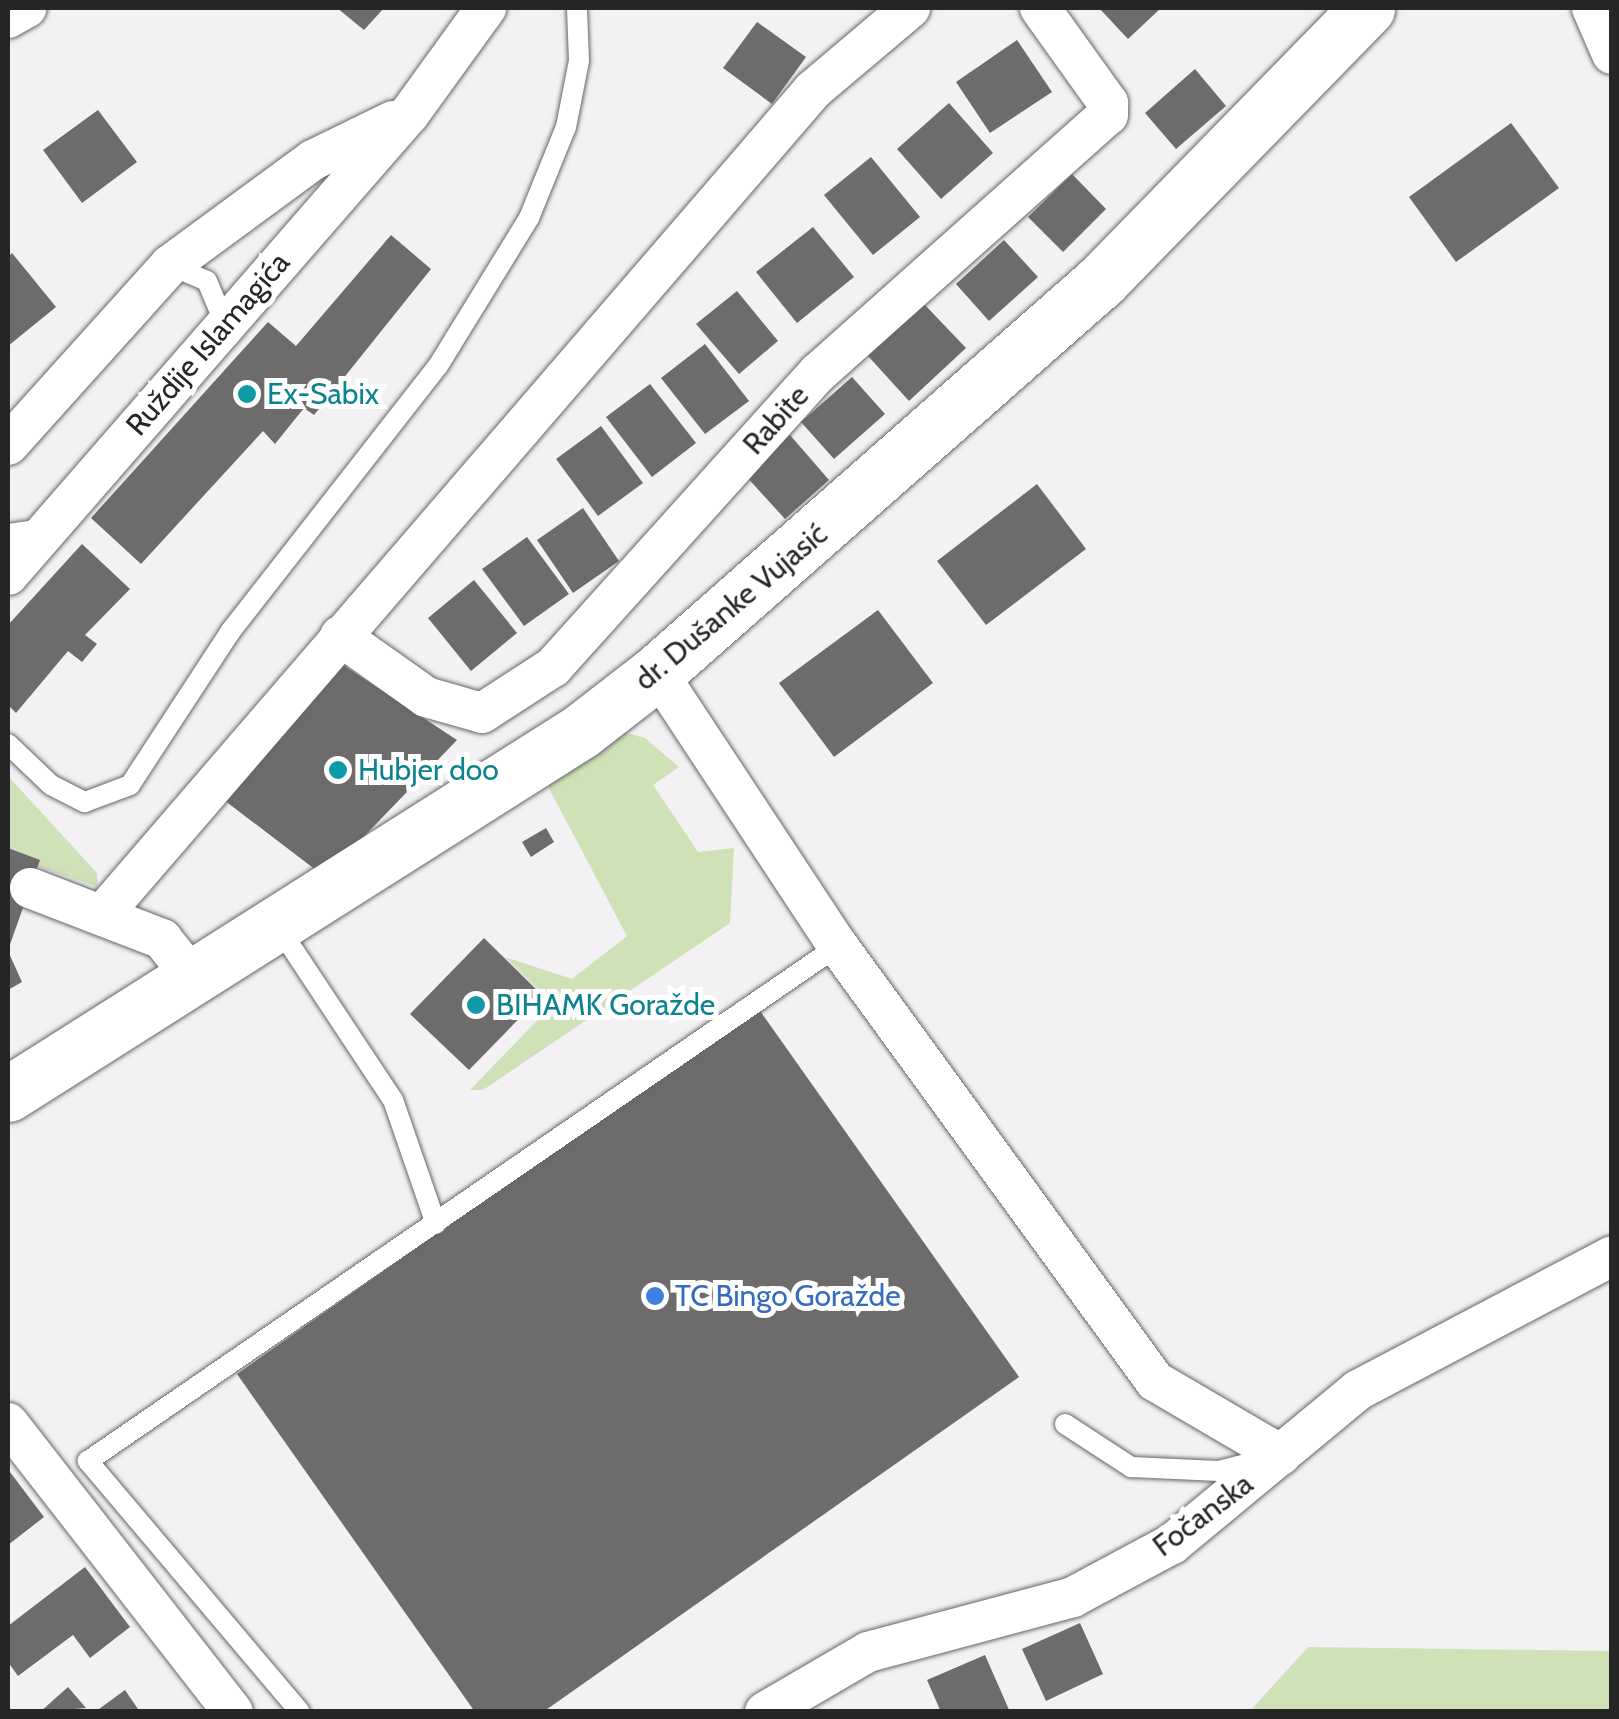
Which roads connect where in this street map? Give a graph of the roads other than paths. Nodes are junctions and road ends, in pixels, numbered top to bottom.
1 (26, 8) edge
2 (486, 8) edge
3 (577, 8) edge
4 (910, 8) edge
5 (1040, 8) edge
6 (1367, 8) edge
7 (1592, 8) edge
8 (8, 18) edge
9 (1612, 54) edge
10 (410, 113) junction
11 (170, 265) junction
12 (225, 324) junction
13 (8, 444) edge
14 (50, 528) junction
15 (8, 534) edge
16 (8, 576) edge
17 (340, 636) junction
18 (657, 672) junction
19 (8, 744) edge
20 (30, 888) dead end
21 (102, 915) junction
22 (279, 928) junction
23 (838, 946) junction
24 (193, 978) junction
25 (8, 1094) edge
26 (436, 1224) junction
27 (1612, 1256) edge
28 (8, 1423) edge
29 (1065, 1424) dead end
30 (1281, 1455) junction
31 (233, 1712) edge
32 (300, 1712) edge
33 (765, 1712) edge

1 - 8 street
2 - 10 street, Ruždije Islamagića
3 - 19 lane
4 - 17 street
5 - 17 street, Rabite
6 - 18 main road, dr. Dušanke Vujasić
7 - 9 street
10 - 11 street, Ruždije Islamagića
10 - 12 street, Ruždije Islamagića
11 - 12 lane
11 - 13 street, Ruždije Islamagića
12 - 14 street, Ruždije Islamagića
14 - 15 lane
14 - 16 street, Ruždije Islamagića
17 - 21 street
18 - 22 main road, dr. Dušanke Vujasić
18 - 23 street
20 - 21 street
21 - 24 street
22 - 24 main road, dr. Dušanke Vujasić
22 - 26 lane
23 - 26 lane
23 - 30 street
24 - 25 main road, dr. Dušanke Vujasić
26 - 32 lane
27 - 30 street, Fočanska
28 - 31 street
29 - 30 lane
30 - 33 street, Fočanska

